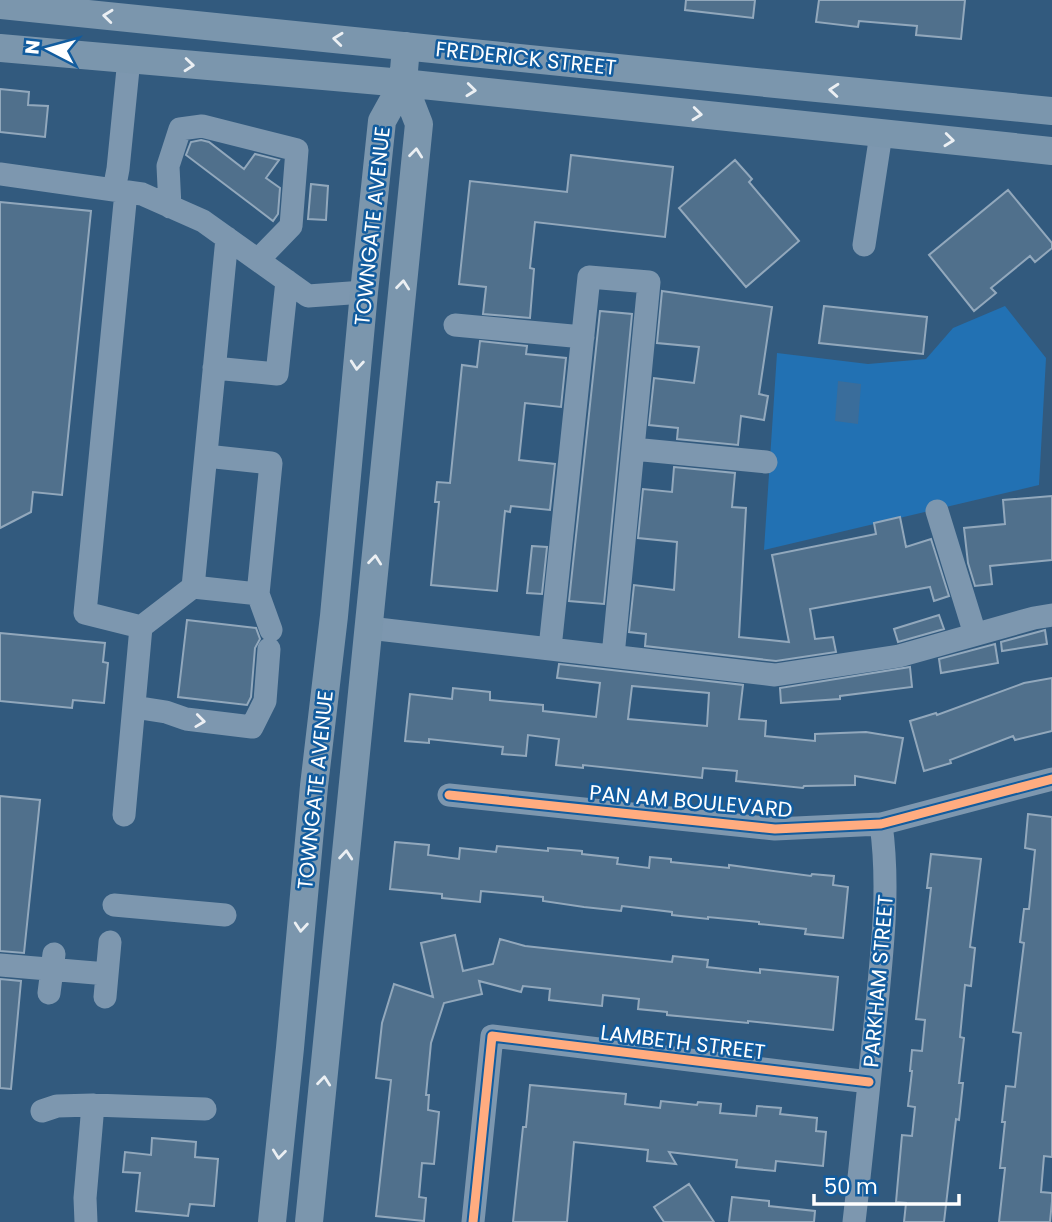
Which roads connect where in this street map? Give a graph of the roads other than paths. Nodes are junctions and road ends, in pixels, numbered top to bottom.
1 (0, 5) edge
2 (406, 46) junction
3 (0, 48) edge
4 (129, 59) junction
5 (403, 83) junction
6 (1008, 106) junction
7 (1052, 111) edge
8 (881, 134) junction
9 (1052, 150) edge
10 (0, 174) edge
11 (120, 191) junction
12 (170, 207) junction
13 (227, 238) junction
14 (864, 245) dead end
15 (258, 260) junction
16 (287, 281) junction
17 (364, 292) junction
18 (456, 325) dead end
19 (583, 337) junction
20 (214, 368) junction
21 (349, 448) junction
22 (633, 449) junction
23 (206, 456) junction
24 (766, 462) dead end
25 (937, 511) dead end
26 (193, 587) junction
27 (258, 594) junction
28 (1052, 615) edge
29 (141, 627) junction
30 (369, 628) junction
31 (975, 635) junction
32 (550, 648) junction
33 (613, 656) junction
34 (134, 706) junction
35 (1052, 779) edge
36 (314, 786) junction
37 (352, 789) junction
38 (449, 795) dead end
39 (124, 814) dead end
40 (881, 824) junction
41 (114, 905) dead end
42 (225, 915) dead end
43 (110, 942) dead end
44 (53, 962) junction
45 (0, 965) edge
46 (107, 974) junction
47 (49, 993) dead end
48 (105, 997) dead end
49 (869, 1082) junction
50 (93, 1105) junction
51 (205, 1109) dead end
52 (42, 1111) dead end
53 (86, 1222) edge
54 (272, 1222) edge
55 (309, 1222) edge
56 (473, 1222) edge
57 (854, 1222) edge

2 -> 1 main road, FREDERICK STREET
2 - 5 main road
6 -> 2 main road, FREDERICK STREET
3 - 4 main road, FREDERICK STREET
4 -> 5 main road, FREDERICK STREET
4 - 11 street
5 -> 8 main road, FREDERICK STREET
5 - 17 main road, TOWNGATE AVENUE
30 -> 5 main road, TOWNGATE AVENUE
6 - 7 main road, FREDERICK STREET
6 - 8 main road
8 -> 9 main road, FREDERICK STREET
8 - 14 street
10 - 11 street
11 - 12 street
11 - 29 street
12 - 13 street
12 - 15 street
13 - 15 street
13 - 20 street
15 - 16 street
16 - 17 street
16 - 20 street
17 -> 21 main road, TOWNGATE AVENUE
18 - 19 street
19 - 22 street
19 - 32 street
20 - 23 street
21 - 30 main road
21 - 36 main road, TOWNGATE AVENUE
22 - 24 street
22 - 33 street
23 - 26 street
23 - 27 street
25 - 31 street
26 - 27 street
26 - 29 street
34 -> 27 street
28 - 31 street
29 - 34 street
30 - 32 street
30 - 37 main road, TOWNGATE AVENUE
31 - 33 street
32 - 33 street
34 - 39 street
35 - 40 street, PAN AM BOULEVARD
36 - 37 main road
36 -> 54 main road, TOWNGATE AVENUE
55 -> 37 main road, TOWNGATE AVENUE
38 - 40 street, PAN AM BOULEVARD
40 - 49 street, PARKHAM STREET
41 - 42 street
43 - 46 street
44 - 45 street
44 - 46 street
44 - 47 street
46 - 48 street
49 - 56 street, LAMBETH STREET
49 - 57 street, PARKHAM STREET
50 - 51 street
50 - 52 street
50 - 53 street

